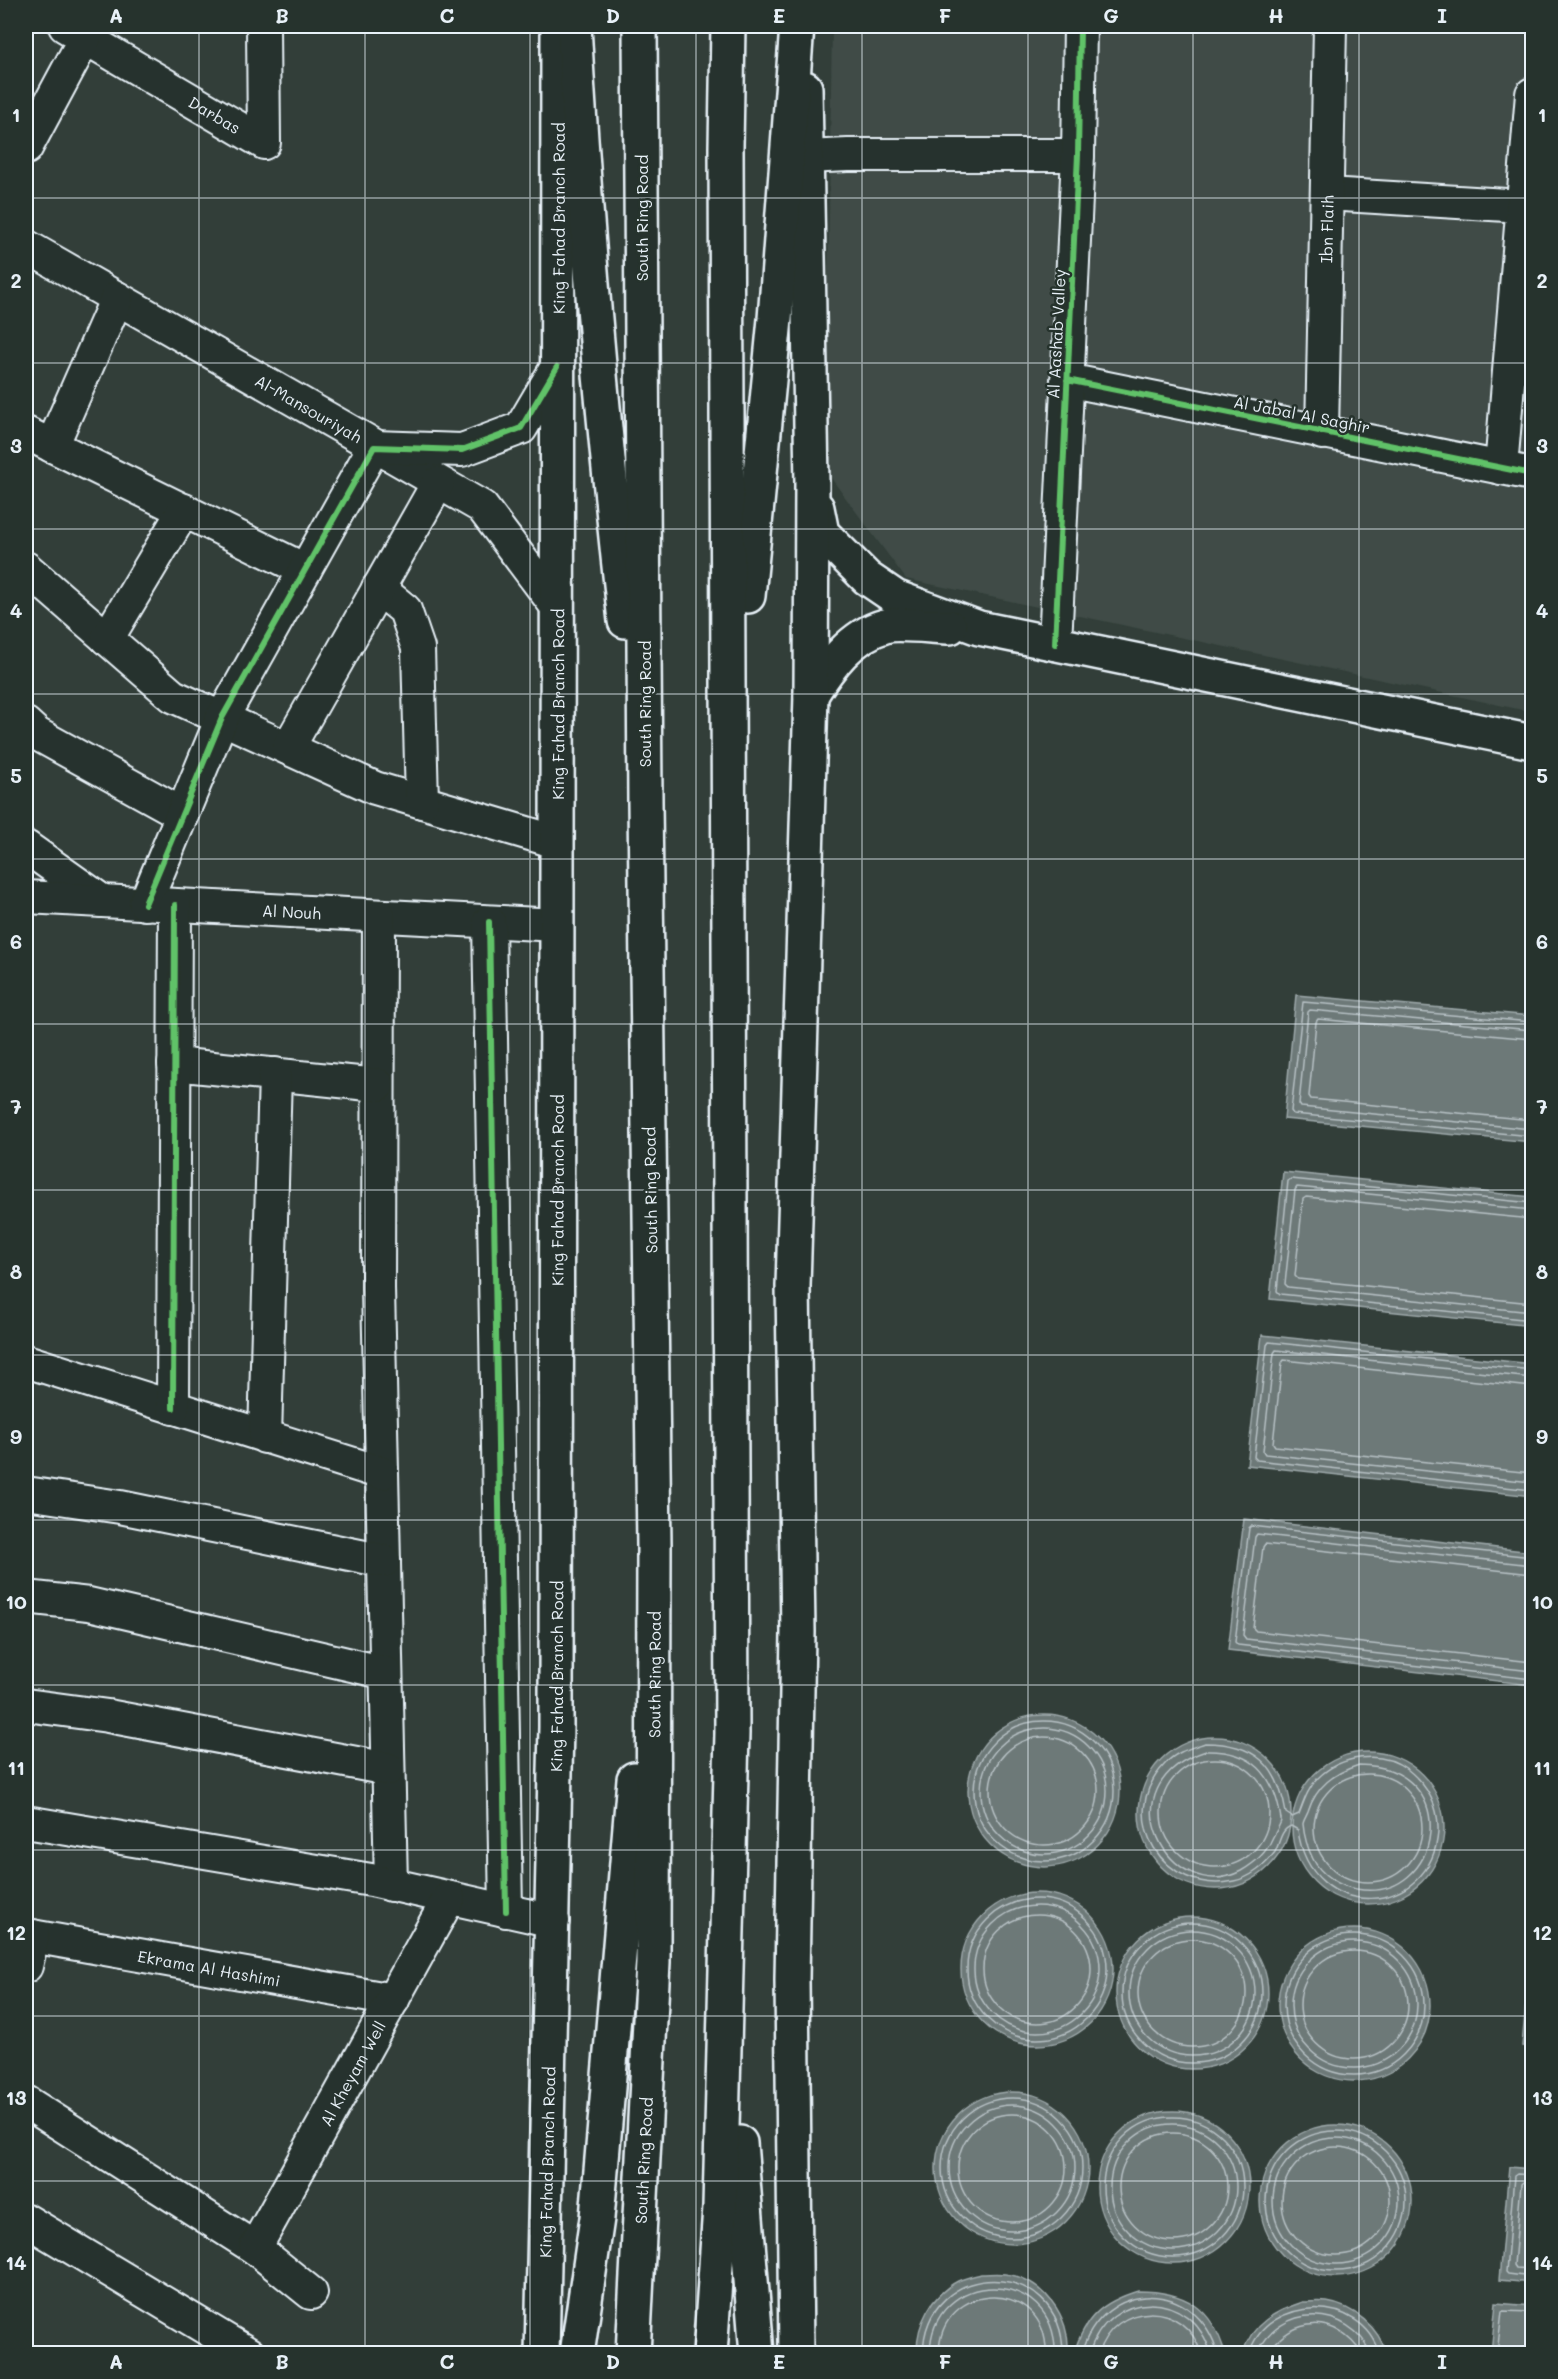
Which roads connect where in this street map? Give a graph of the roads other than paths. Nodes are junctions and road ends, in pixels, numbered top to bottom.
1 (263, 26) edge
2 (558, 26) edge
3 (574, 26) edge
4 (640, 26) edge
5 (728, 26) edge
6 (798, 26) edge
7 (804, 26) edge
8 (1080, 26) edge
9 (1330, 26) edge
10 (75, 32) edge
11 (1533, 94) edge
12 (26, 148) edge
13 (1078, 155) junction
14 (806, 157) junction
15 (1327, 194) junction
16 (1523, 206) junction
17 (26, 246) edge
18 (117, 298) junction
19 (557, 367) junction
20 (1067, 380) junction
21 (1322, 433) junction
22 (39, 439) edge
23 (374, 447) junction
24 (1502, 468) junction
25 (1533, 474) edge
26 (438, 483) junction
27 (812, 483) junction
28 (184, 510) junction
29 (306, 570) junction
30 (29, 577) edge
31 (378, 588) junction
32 (557, 607) junction
33 (979, 628) junction
34 (107, 639) junction
35 (1055, 644) junction
36 (811, 695) junction
37 (222, 718) junction
38 (26, 724) edge
39 (1533, 742) edge
40 (288, 748) junction
41 (422, 802) junction
42 (645, 802) junction
43 (182, 814) junction
44 (557, 842) junction
45 (26, 847) edge
46 (729, 870) junction
47 (26, 897) edge
48 (102, 901) junction
49 (160, 904) junction
50 (379, 916) junction
51 (489, 922) junction
52 (557, 925) junction
53 (174, 1064) junction
54 (275, 1074) junction
55 (378, 1085) junction
56 (26, 1361) edge
57 (173, 1408) junction
58 (265, 1437) junction
59 (382, 1473) junction
60 (26, 1494) edge
61 (654, 1547) junction
62 (384, 1561) junction
63 (26, 1597) edge
64 (386, 1672) junction
65 (26, 1705) edge
66 (388, 1769) junction
67 (26, 1822) edge
68 (729, 1874) junction
69 (391, 1885) junction
70 (449, 1898) junction
71 (506, 1911) junction
72 (553, 1921) junction
73 (28, 1946) edge
74 (393, 2000) junction
75 (26, 2102) edge
76 (26, 2220) edge
77 (255, 2248) junction
78 (311, 2293) dead end
79 (249, 2354) edge
80 (542, 2354) edge
81 (577, 2354) edge
82 (633, 2354) edge
83 (710, 2354) edge
84 (757, 2354) edge
85 (796, 2354) edge

1 - 10 street, Darbas
2 - 19 main road, King Fahad Branch Road
3 - 42 main road
4 - 42 main road, South Ring Road
5 - 46 main road
6 - 46 main road
7 - 14 main road
8 - 13 street, Al Aashab Valley
9 - 15 street, Ibn Flaih
10 - 12 street
11 - 16 street
13 - 14 street
13 - 20 street, Al Aashab Valley
14 - 27 main road
15 - 16 street
15 - 21 street, Ibn Flaih
16 - 24 street
17 - 18 street, Al-Mansouriyah
18 - 22 street
18 - 23 street, Al-Mansouriyah
19 - 23 street
19 - 32 main road, King Fahad Branch Road
20 - 21 street, Al Jabal Al Saghir
20 - 35 street, Al Aashab Valley
21 - 24 street, Al Jabal Al Saghir
22 - 28 street
23 - 26 street, Al-Mansouriyah
23 - 29 street
24 - 25 street, Al Jabal Al Saghir
26 - 31 street
26 - 32 street, Al-Mansouriyah
27 - 33 main road
27 - 36 main road
28 - 29 street
28 - 34 street
29 - 37 street
30 - 34 street
31 - 40 street
31 - 41 street
32 - 44 main road, King Fahad Branch Road
33 - 35 main road
33 - 36 main road
34 - 37 street
35 - 39 main road
36 - 85 main road
37 - 40 street
37 - 43 street
38 - 43 street
40 - 41 street
41 - 44 street
42 - 61 main road, South Ring Road
43 - 49 street
44 - 52 main road, King Fahad Branch Road
45 - 48 street
46 - 68 main road
47 - 48 street, Al Nouh
48 - 49 street, Al Nouh
49 - 50 street, Al Nouh
49 - 53 street
50 - 51 street, Al Nouh
50 - 55 street
51 - 52 street, Al Nouh
51 - 71 street
52 - 72 main road, King Fahad Branch Road
53 - 54 street
53 - 57 street
54 - 55 street
54 - 58 street
55 - 59 street
56 - 57 street
57 - 58 street
58 - 59 street
59 - 62 street
60 - 62 street
61 - 81 main road
61 - 82 main road, South Ring Road
62 - 64 street
63 - 64 street
64 - 66 street
65 - 66 street
66 - 69 street
67 - 69 street
68 - 83 main road
68 - 84 main road
69 - 70 street
70 - 71 street
70 - 74 street, Al Kheyam Well
71 - 72 street
72 - 80 main road, King Fahad Branch Road
73 - 74 street, Ekrama Al Hashimi
74 - 77 street, Al Kheyam Well
75 - 77 street
76 - 79 street
77 - 78 street

